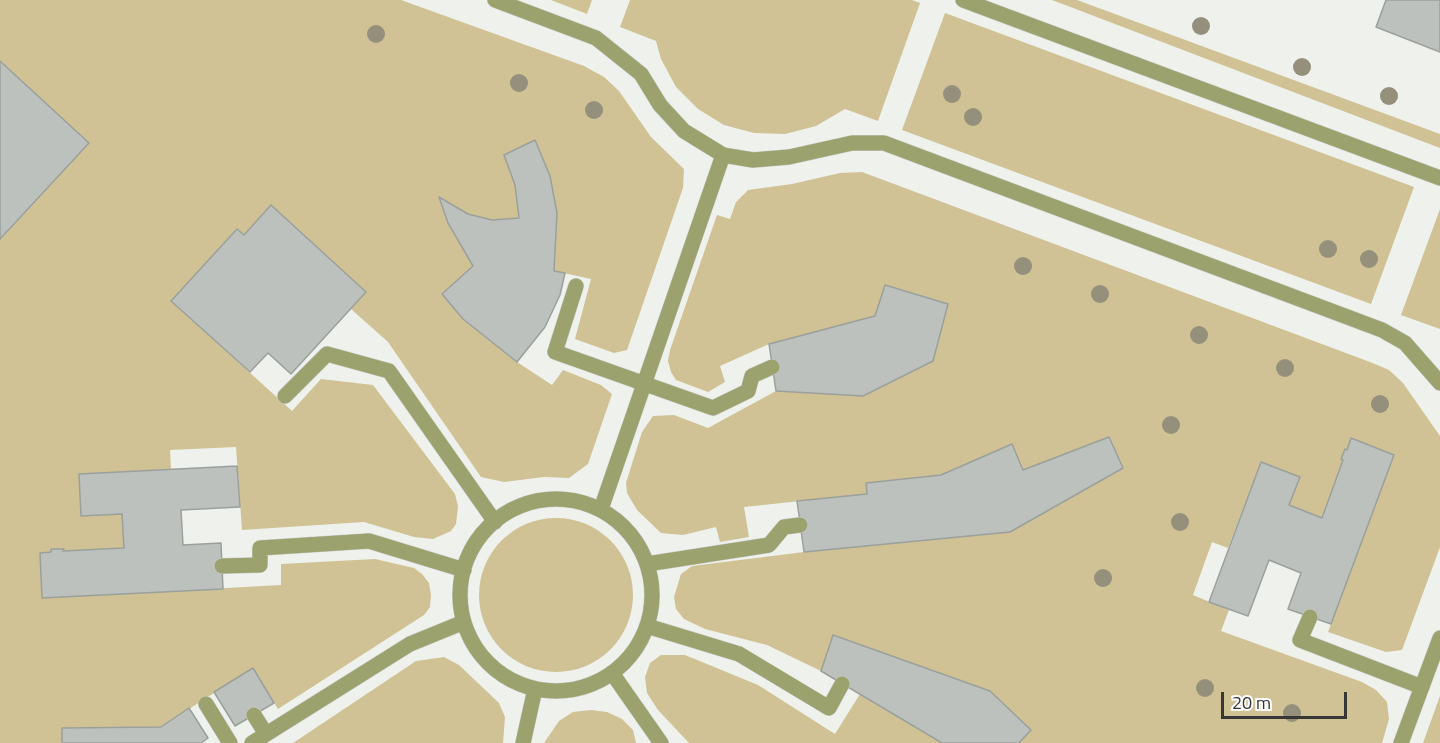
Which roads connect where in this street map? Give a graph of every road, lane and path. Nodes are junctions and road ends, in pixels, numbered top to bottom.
1 (495, 0) edge
2 (963, 0) edge
3 (723, 154) junction
4 (1440, 178) edge
5 (576, 286) dead end
6 (772, 367) dead end
7 (643, 383) junction
8 (1440, 383) edge
9 (285, 396) dead end
10 (601, 509) junction
11 (495, 522) junction
12 (800, 525) dead end
13 (646, 564) junction
14 (222, 566) dead end
15 (464, 570) junction
16 (1310, 617) dead end
17 (464, 622) junction
18 (646, 626) junction
19 (1440, 639) edge
20 (612, 673) junction
21 (842, 684) dead end
22 (1422, 687) junction
23 (535, 689) junction
24 (206, 704) dead end
25 (255, 715) dead end
26 (266, 734) junction
27 (230, 743) edge
28 (252, 743) edge
29 (523, 743) edge
30 (661, 743) edge
31 (1401, 743) edge

1 - 3 street
2 - 4 street
3 - 7 street
3 - 8 street
5 - 7 street
6 - 7 street
7 - 10 street
9 - 11 street
10 - 11 street
10 - 13 street
11 - 15 street
12 - 13 street
13 - 18 street
14 - 15 street
15 - 17 street
16 - 22 street
17 - 23 street
17 - 26 street
18 - 20 street
18 - 21 street
19 - 22 street
20 - 23 street
20 - 30 street
22 - 31 street
23 - 29 street
24 - 27 street
25 - 26 street
26 - 28 street

